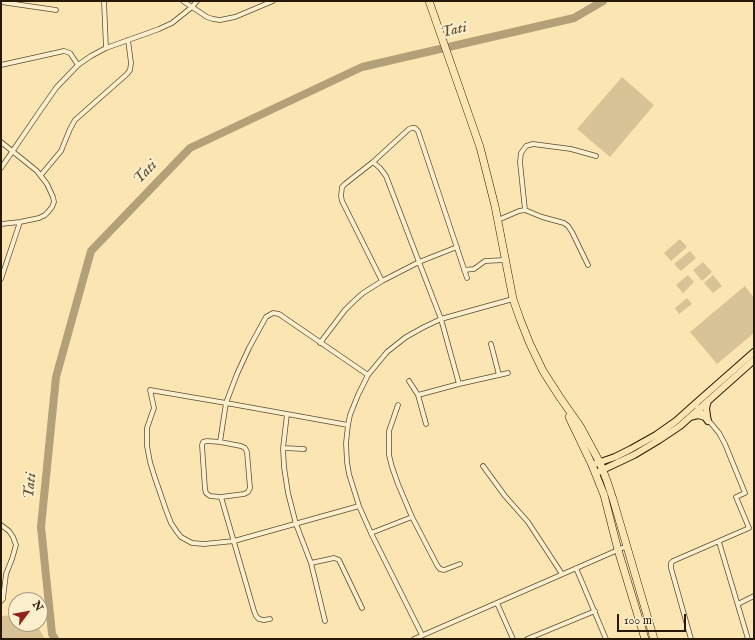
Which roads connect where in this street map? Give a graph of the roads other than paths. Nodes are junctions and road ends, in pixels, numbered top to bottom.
1 (104, 1) edge
2 (183, 1) edge
3 (197, 1) edge
4 (273, 1) edge
5 (429, 1) edge
6 (1, 2) edge
7 (192, 7) junction
8 (56, 10) dead end
9 (128, 40) junction
10 (106, 48) junction
11 (1, 65) edge
12 (78, 65) junction
13 (1, 142) edge
14 (12, 151) junction
15 (596, 156) dead end
16 (373, 162) junction
17 (1, 168) edge
18 (41, 175) junction
19 (525, 210) junction
20 (498, 220) junction
21 (20, 222) junction
22 (1, 224) edge
23 (457, 247) junction
24 (505, 260) junction
25 (419, 262) junction
26 (588, 265) dead end
27 (464, 270) junction
28 (467, 278) dead end
29 (1, 279) edge
30 (382, 281) junction
31 (514, 299) junction
32 (441, 319) junction
33 (320, 343) junction
34 (491, 344) dead end
35 (754, 352) edge
36 (754, 360) edge
37 (508, 373) dead end
38 (368, 375) junction
39 (499, 375) junction
40 (409, 382) dead end
41 (459, 384) junction
42 (418, 395) junction
43 (559, 396) junction
44 (709, 400) junction
45 (226, 403) junction
46 (398, 405) dead end
47 (697, 406) junction
48 (287, 414) junction
49 (689, 418) junction
50 (708, 420) junction
51 (426, 424) dead end
52 (348, 425) junction
53 (220, 442) junction
54 (283, 448) junction
55 (304, 449) dead end
56 (600, 463) junction
57 (592, 465) junction
58 (483, 466) dead end
59 (600, 472) junction
60 (221, 497) junction
61 (359, 506) junction
62 (412, 517) junction
63 (296, 524) junction
64 (1, 525) edge
65 (371, 533) junction
66 (234, 541) junction
67 (719, 542) junction
68 (627, 546) junction
69 (618, 550) junction
70 (311, 563) junction
71 (460, 564) dead end
72 (576, 568) junction
73 (562, 574) junction
74 (754, 596) edge
75 (1, 601) edge
76 (497, 603) junction
77 (738, 604) junction
78 (362, 608) dead end
79 (594, 611) junction
80 (270, 619) dead end
81 (324, 620) dead end
82 (422, 635) junction
83 (414, 639) edge
84 (513, 639) edge
85 (527, 639) edge
86 (606, 639) edge
87 (644, 639) edge
88 (654, 639) edge
89 (691, 639) edge
90 (748, 639) edge

1 - 10 street
2 - 7 street
3 - 7 street
4 - 7 street
5 - 20 highway
6 - 8 street
7 - 9 street
9 - 10 street
9 - 18 street
10 - 12 street
11 - 12 street
12 - 14 street
13 - 14 street
14 - 17 street
14 - 18 street
15 - 19 street
16 - 23 street
16 - 25 street
16 - 30 street
18 - 21 street
19 - 20 street
19 - 26 street
20 - 24 highway
21 - 22 street
21 - 29 street
23 - 25 street
23 - 27 street
24 - 27 street
24 - 31 highway
25 - 30 street
25 - 32 street
27 - 28 street
30 - 33 street
31 - 32 street
31 - 43 highway
32 - 38 street
32 - 41 street
33 - 38 street
33 - 45 street
34 - 39 street
35 - 47 main road
36 - 44 main road
37 - 39 street
38 - 52 street
39 - 41 street
40 - 42 street
41 - 42 street
42 - 51 street
43 - 56 highway
43 - 57 highway
44 - 47 main road
44 - 50 main road
45 - 48 street
45 - 53 street
45 - 66 street
46 - 62 street
47 - 49 main road
47 - 50 street
47 - 56 main road
48 - 52 street
48 - 54 street
49 - 50 main road
49 - 59 main road
50 - 67 street
52 - 61 street
53 - 60 street
53 - 60 street
54 - 55 street
54 - 63 street
56 - 57 main road
56 - 59 highway
57 - 59 highway
58 - 73 street
59 - 68 highway
59 - 69 highway
60 - 66 street
61 - 63 street
61 - 65 street
62 - 65 street
62 - 71 street
63 - 66 street
63 - 70 street
64 - 75 street
65 - 82 street
66 - 80 street
67 - 77 street
67 - 89 street
68 - 69 street
68 - 88 highway
69 - 72 street
69 - 87 highway
70 - 78 street
70 - 81 street
72 - 73 street
72 - 79 street
73 - 76 street
74 - 77 street
76 - 82 street
76 - 84 street
77 - 90 street
79 - 85 street
79 - 86 street
82 - 83 street

